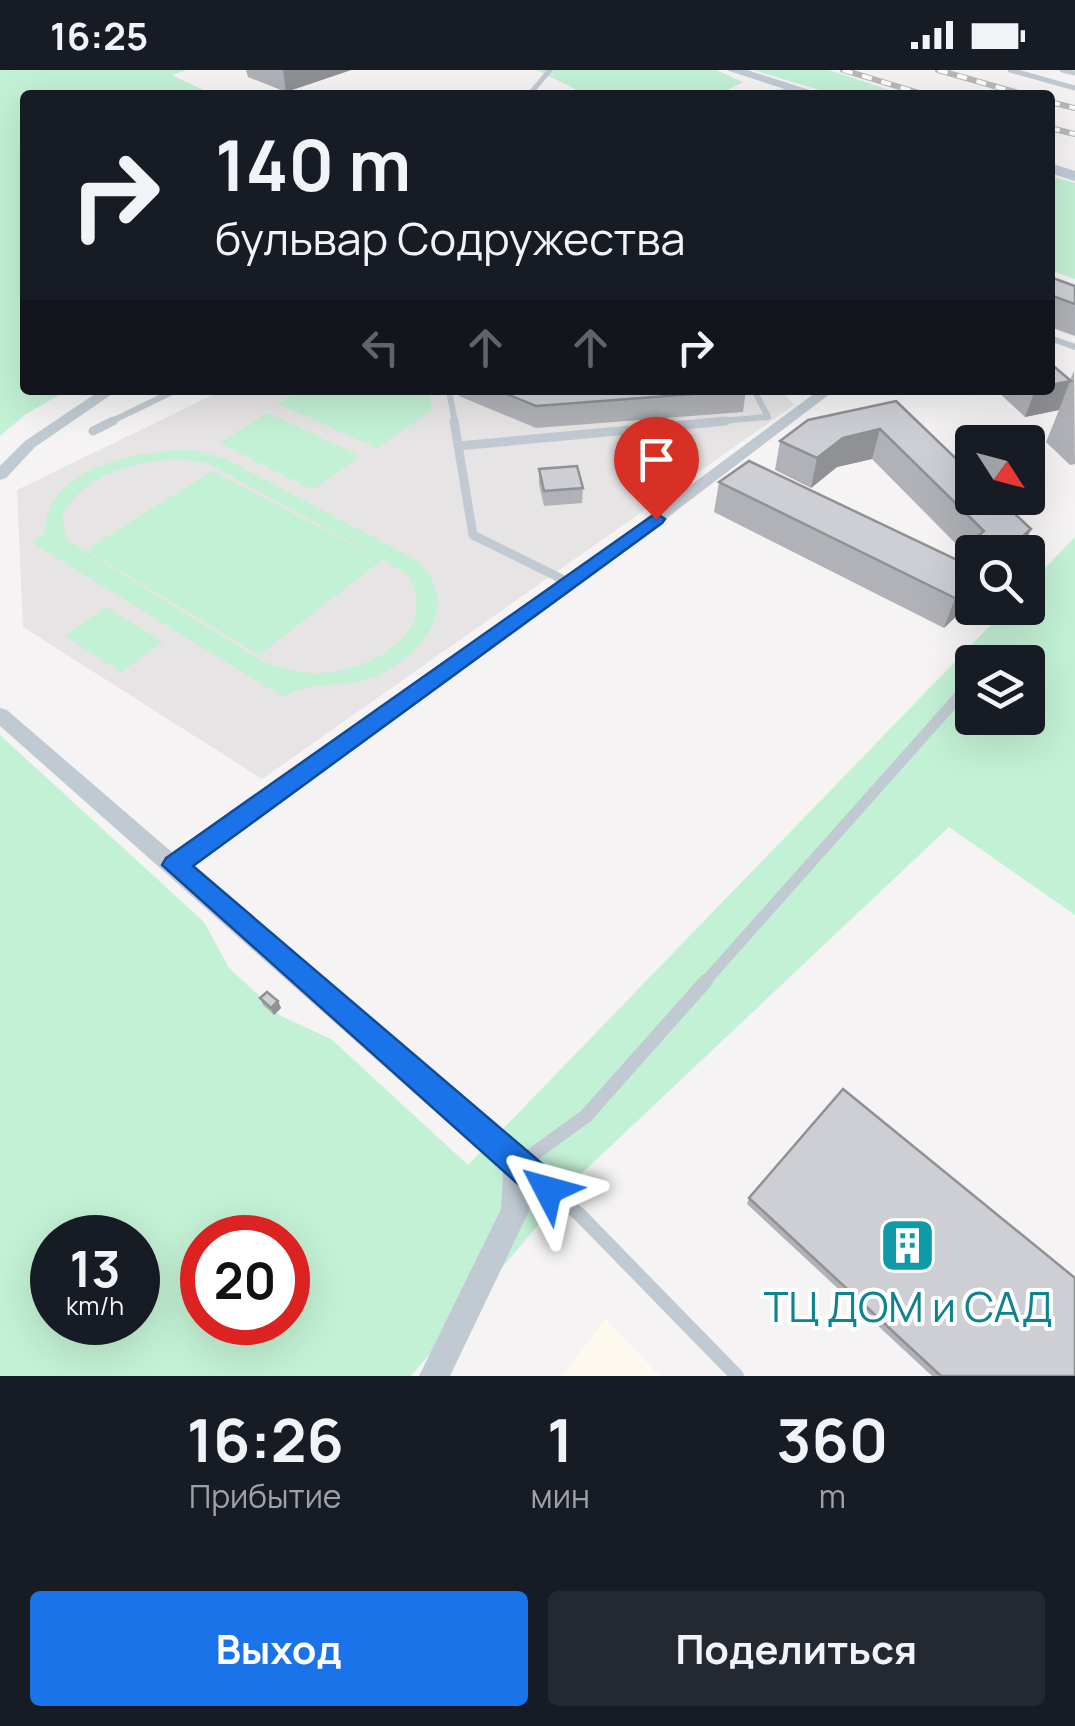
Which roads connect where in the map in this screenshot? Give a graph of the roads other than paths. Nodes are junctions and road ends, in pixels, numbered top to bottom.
1 (550, 70) edge
2 (732, 70) edge
3 (1010, 70) edge
4 (1062, 70) edge
5 (1075, 74) edge
6 (1075, 88) edge
7 (534, 90) edge
8 (743, 90) edge
9 (800, 90) edge
10 (103, 395) edge
11 (166, 395) edge
12 (450, 395) edge
13 (757, 395) edge
14 (821, 395) edge
15 (93, 430) dead end
16 (458, 446) junction
17 (0, 475) edge
18 (570, 583) junction
19 (955, 701) edge
20 (0, 715) edge
21 (175, 865) junction
22 (517, 1166) junction
23 (434, 1376) edge
24 (736, 1376) edge

1 - 7 lane
2 - 8 street
2 - 9 street
3 - 6 lane
4 - 5 lane
10 - 17 street
11 - 15 lane
12 - 16 lane
13 - 16 lane
14 - 18 street
16 - 18 lane
18 - 21 street
19 - 22 lane
20 - 21 street
21 - 22 street
22 - 23 street
22 - 24 lane

